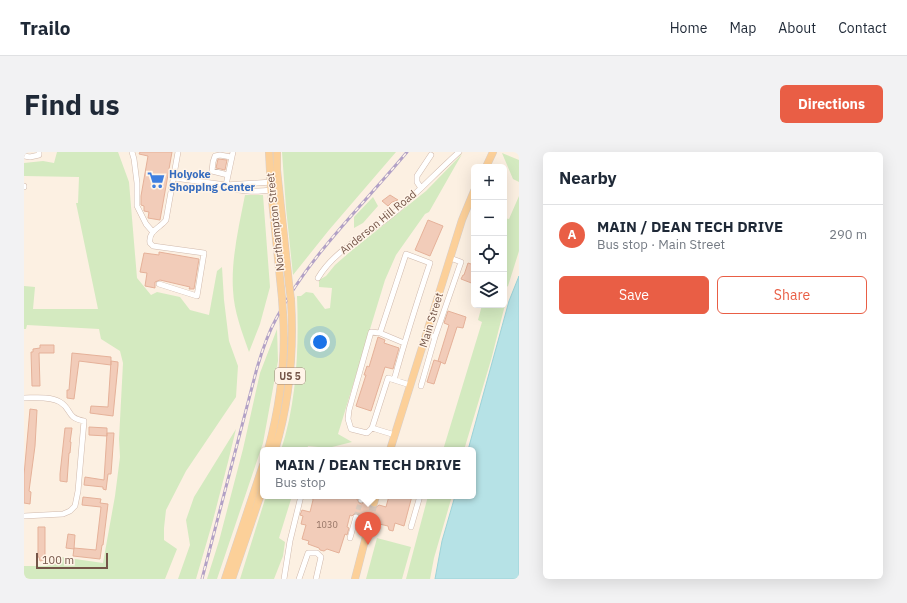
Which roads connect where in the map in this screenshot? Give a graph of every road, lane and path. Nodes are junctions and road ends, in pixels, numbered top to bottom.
1 (39, 152) edge
2 (132, 152) edge
3 (178, 152) edge
4 (269, 152) edge
5 (277, 152) edge
6 (459, 152) edge
7 (493, 152) edge
8 (232, 154) edge
9 (431, 155) dead end
10 (24, 156) edge
11 (487, 164) edge
12 (228, 174) junction
13 (174, 178) junction
14 (226, 186) junction
15 (270, 186) junction
16 (279, 186) junction
17 (421, 188) junction
18 (471, 198) edge
19 (152, 232) junction
20 (450, 258) junction
21 (318, 278) dead end
22 (443, 280) junction
23 (159, 284) dead end
24 (453, 284) junction
25 (380, 332) junction
26 (426, 334) junction
27 (435, 337) junction
28 (404, 343) junction
29 (413, 376) junction
30 (423, 379) junction
31 (394, 380) junction
32 (410, 385) junction
33 (421, 386) dead end
34 (24, 398) edge
35 (372, 428) junction
36 (395, 435) junction
37 (269, 447) edge
38 (276, 447) edge
39 (391, 447) edge
40 (260, 474) edge
41 (260, 497) edge
42 (300, 499) edge
43 (419, 499) edge
44 (24, 516) edge
45 (356, 517) tunnel mouth
46 (370, 521) tunnel mouth
47 (411, 527) dead end
48 (350, 538) dead end
49 (224, 579) edge
50 (232, 579) edge
51 (284, 579) edge
52 (299, 579) edge
53 (316, 579) edge
54 (355, 579) edge

1 - 10 street
2 - 19 street
3 - 13 street
4 - 15 main road, Northampton Street / US 5
5 - 16 main road, Northampton Street / US 5
6 - 17 street, Anderson Hill Road
7 - 11 main road
8 - 12 street
8 - 12 street
9 - 17 street
12 - 14 street
13 - 14 street
13 - 19 street
14 - 15 street
15 - 16 street
15 - 37 main road, Northampton Street / US 5, bridge
16 - 38 main road, Northampton Street / US 5, bridge
17 - 21 street, Anderson Hill Road
18 - 20 main road, Main Street
19 - 23 street
20 - 22 main road, Main Street
20 - 24 street
22 - 24 street
22 - 26 main road, Main Street
24 - 27 street
25 - 28 street
25 - 28 street
25 - 35 street
26 - 27 street
26 - 29 main road, Main Street
27 - 30 street
28 - 31 street
29 - 30 street
29 - 32 main road, Main Street
30 - 33 street
31 - 32 street
31 - 35 street
32 - 36 main road, Main Street
34 - 44 street
35 - 36 street
36 - 39 main road, Main Street
40 - 49 main road
41 - 50 main road
42 - 51 street
43 - 47 street
45 - 48 street
46 - 54 main road
52 - 53 street

